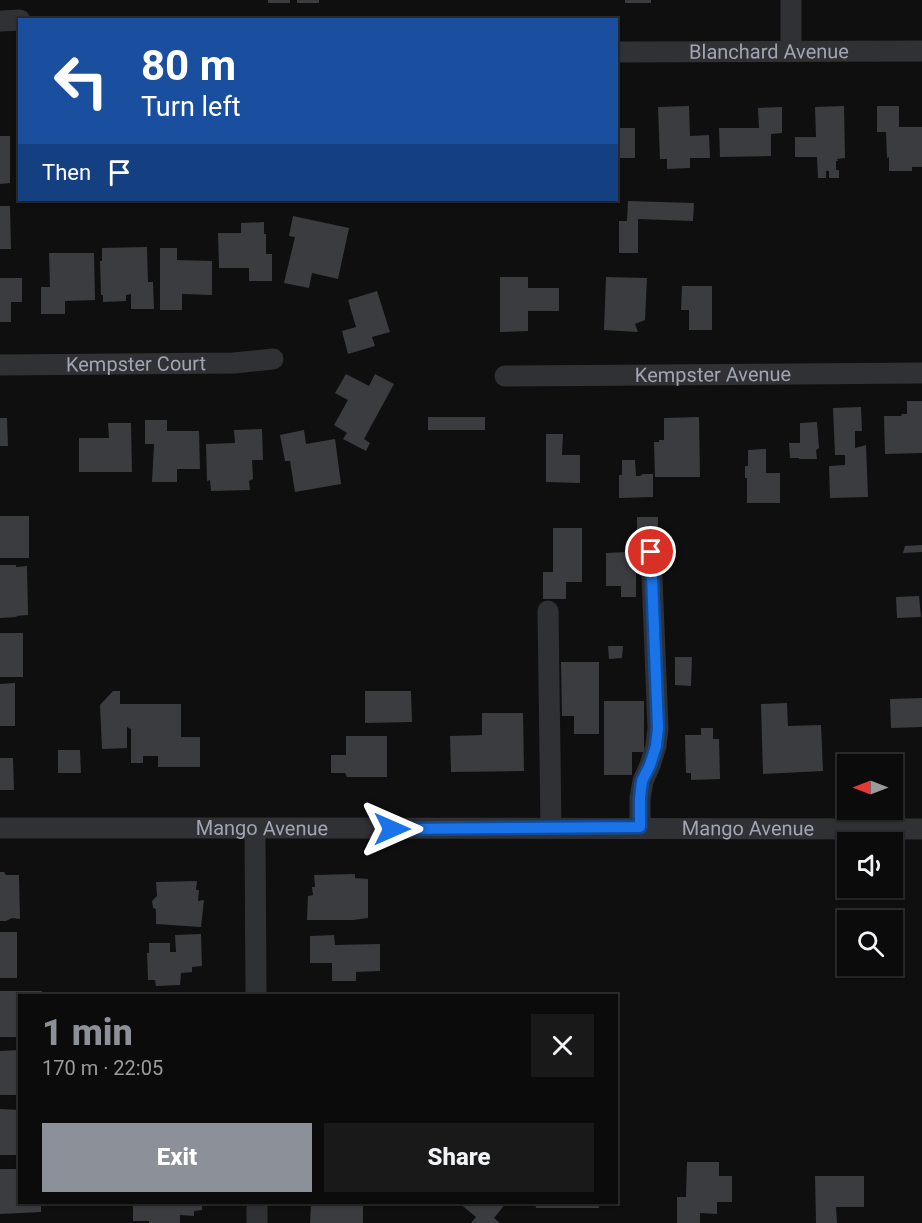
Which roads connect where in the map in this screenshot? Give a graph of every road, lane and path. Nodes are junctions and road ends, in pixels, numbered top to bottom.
1 (791, 0) edge
2 (18, 20) edge
3 (0, 21) edge
4 (791, 51) junction
5 (922, 51) edge
6 (618, 52) edge
7 (273, 359) dead end
8 (0, 365) edge
9 (922, 373) edge
10 (505, 376) dead end
11 (651, 552) dead end
12 (548, 611) dead end
13 (640, 827) junction
14 (0, 828) edge
15 (550, 828) junction
16 (255, 829) junction
17 (922, 829) edge
18 (256, 994) edge
19 (257, 1204) edge
20 (257, 1223) edge

1 - 4 street
2 - 3 street
4 - 5 street, Blanchard Avenue
4 - 6 street, Blanchard Avenue
7 - 8 street, Kempster Court
9 - 10 street, Kempster Avenue
11 - 13 street
12 - 15 street
13 - 15 street, Mango Avenue
13 - 17 street, Mango Avenue
14 - 16 street, Mango Avenue
15 - 16 street, Mango Avenue
16 - 18 street
19 - 20 street

